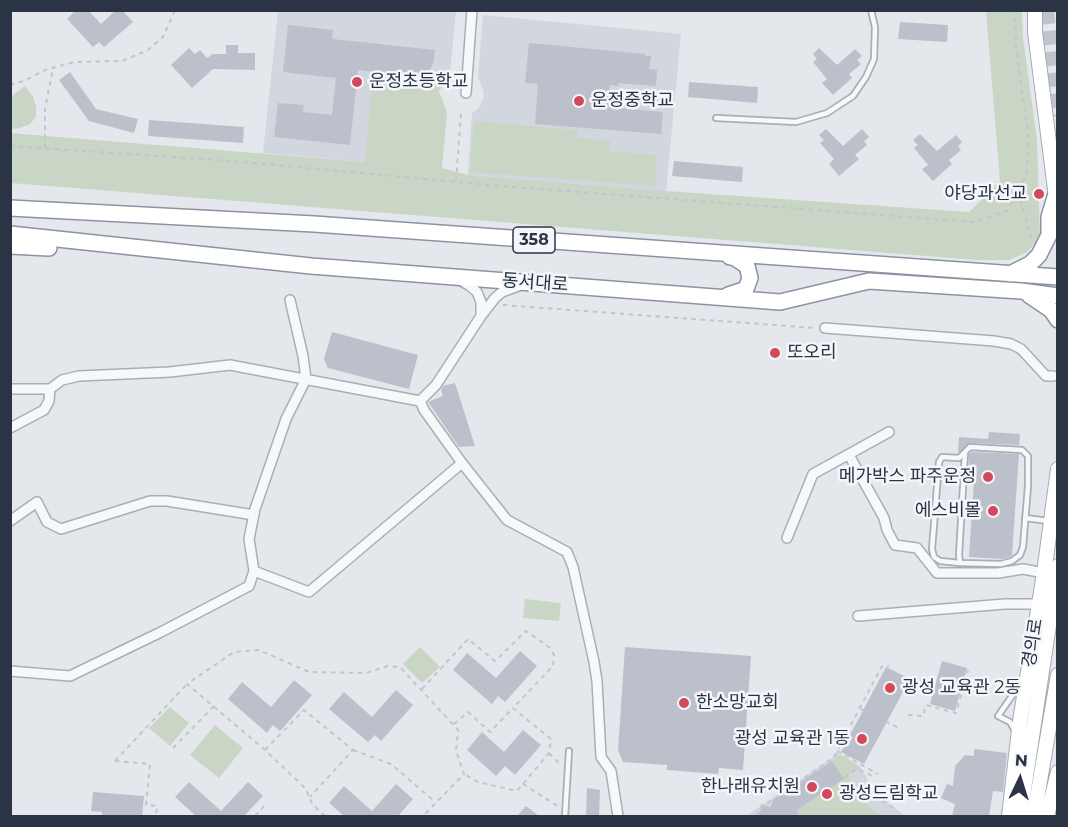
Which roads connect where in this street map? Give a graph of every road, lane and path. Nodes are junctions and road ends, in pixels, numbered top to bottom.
1 (175, 10) edge
2 (472, 10) edge
3 (871, 10) edge
4 (1015, 10) edge
5 (1035, 10) edge
6 (53, 68) junction
7 (10, 85) edge
8 (466, 93) dead end
9 (461, 112) dead end
10 (716, 118) dead end
11 (10, 146) edge
12 (45, 149) junction
13 (456, 182) junction
14 (1018, 191) junction
15 (10, 198) edge
16 (1057, 201) edge
17 (10, 208) edge
18 (314, 224) junction
19 (10, 234) edge
20 (10, 246) edge
21 (1034, 249) dead end
22 (706, 252) junction
23 (311, 266) junction
24 (1009, 274) junction
25 (438, 276) junction
26 (1058, 278) edge
27 (535, 283) junction
28 (1021, 291) junction
29 (701, 296) junction
30 (1058, 296) edge
31 (290, 300) dead end
32 (483, 312) junction
33 (1058, 320) edge
34 (825, 328) joint
35 (1053, 376) dead end
36 (306, 379) junction
37 (10, 389) edge
38 (50, 389) junction
39 (420, 401) junction
40 (10, 428) edge
41 (889, 432) dead end
42 (965, 453) junction
43 (849, 454) junction
44 (462, 463) junction
45 (1058, 469) edge
46 (254, 515) junction
47 (1025, 518) junction
48 (10, 521) edge
49 (1051, 521) junction
50 (788, 538) dead end
51 (960, 563) junction
52 (1058, 566) edge
53 (254, 570) junction
54 (1044, 573) junction
55 (1039, 604) junction
56 (858, 616) dead end
57 (890, 666) dead end
58 (968, 670) dead end
59 (10, 671) edge
60 (1058, 675) edge
61 (1027, 681) junction
62 (187, 684) junction
63 (422, 689) junction
64 (214, 706) junction
65 (513, 708) junction
66 (860, 708) junction
67 (908, 715) dead end
68 (454, 724) junction
69 (901, 729) dead end
70 (1018, 736) junction
71 (173, 748) dead end
72 (265, 750) junction
73 (353, 750) junction
74 (569, 751) dead end
75 (837, 752) junction
76 (549, 753) junction
77 (569, 772) junction
78 (1058, 772) edge
79 (464, 774) junction
80 (878, 774) dead end
81 (875, 777) dead end
82 (523, 784) junction
83 (875, 795) dead end
84 (310, 797) junction
85 (436, 803) junction
86 (264, 806) dead end
87 (897, 811) dead end
88 (566, 814) edge
89 (156, 816) edge
90 (255, 816) edge
91 (325, 816) edge
92 (423, 816) edge
93 (618, 816) edge
94 (757, 816) edge
95 (797, 816) edge
96 (1008, 816) edge
97 (1020, 816) edge
98 (1034, 816) edge
99 (1047, 816) edge

1 - 6 path
2 - 8 street
3 - 10 lane
4 - 14 path
5 - 16 main road
6 - 7 path
6 - 12 path
9 - 13 path
11 - 12 path
12 - 13 path
13 - 14 path
14 - 21 path
15 - 18 highway
16 - 24 highway
17 - 18 highway, 358
18 - 22 highway, 358
19 - 23 highway, 동서대로
20 - 23 highway
22 - 24 highway, 358
22 - 29 highway
23 - 25 highway, 동서대로
24 - 26 highway, 358
25 - 27 highway, 동서대로
25 - 32 street
27 - 29 highway, 동서대로
27 - 32 street
28 - 29 highway, 동서대로
28 - 30 highway, 동서대로
28 - 33 highway
31 - 36 street
32 - 34 path
32 - 39 street
34 - 35 street
36 - 38 street
36 - 39 street
36 - 46 street
37 - 38 street
38 - 40 street
39 - 44 street
41 - 43 street
42 - 47 lane
42 - 51 lane
42 - 51 lane
43 - 50 street
43 - 54 street
44 - 53 street
44 - 93 street
45 - 49 main road, 경의로
46 - 48 street
46 - 53 street
47 - 49 lane
47 - 51 lane
49 - 54 main road, 경의로
52 - 97 main road
53 - 59 street
54 - 55 main road, 경의로
55 - 56 street
55 - 61 main road, 경의로
57 - 66 path
58 - 67 path
60 - 98 main road, 경의로
61 - 70 main road, 경의로
61 - 70 lane
62 - 63 path
62 - 64 path
62 - 89 path
63 - 65 path
63 - 68 path
64 - 71 path
64 - 72 path
65 - 68 path
65 - 76 path
66 - 69 path
66 - 75 path
68 - 79 path
70 - 96 main road, 경의로
72 - 73 path
72 - 84 path
73 - 84 path
73 - 85 path
74 - 77 lane
75 - 80 path
75 - 94 path
76 - 77 path
76 - 82 path
77 - 88 lane
78 - 99 main road
79 - 82 path
79 - 85 path
81 - 95 path
82 - 88 path
83 - 87 path
84 - 91 path
85 - 92 path
86 - 90 path

